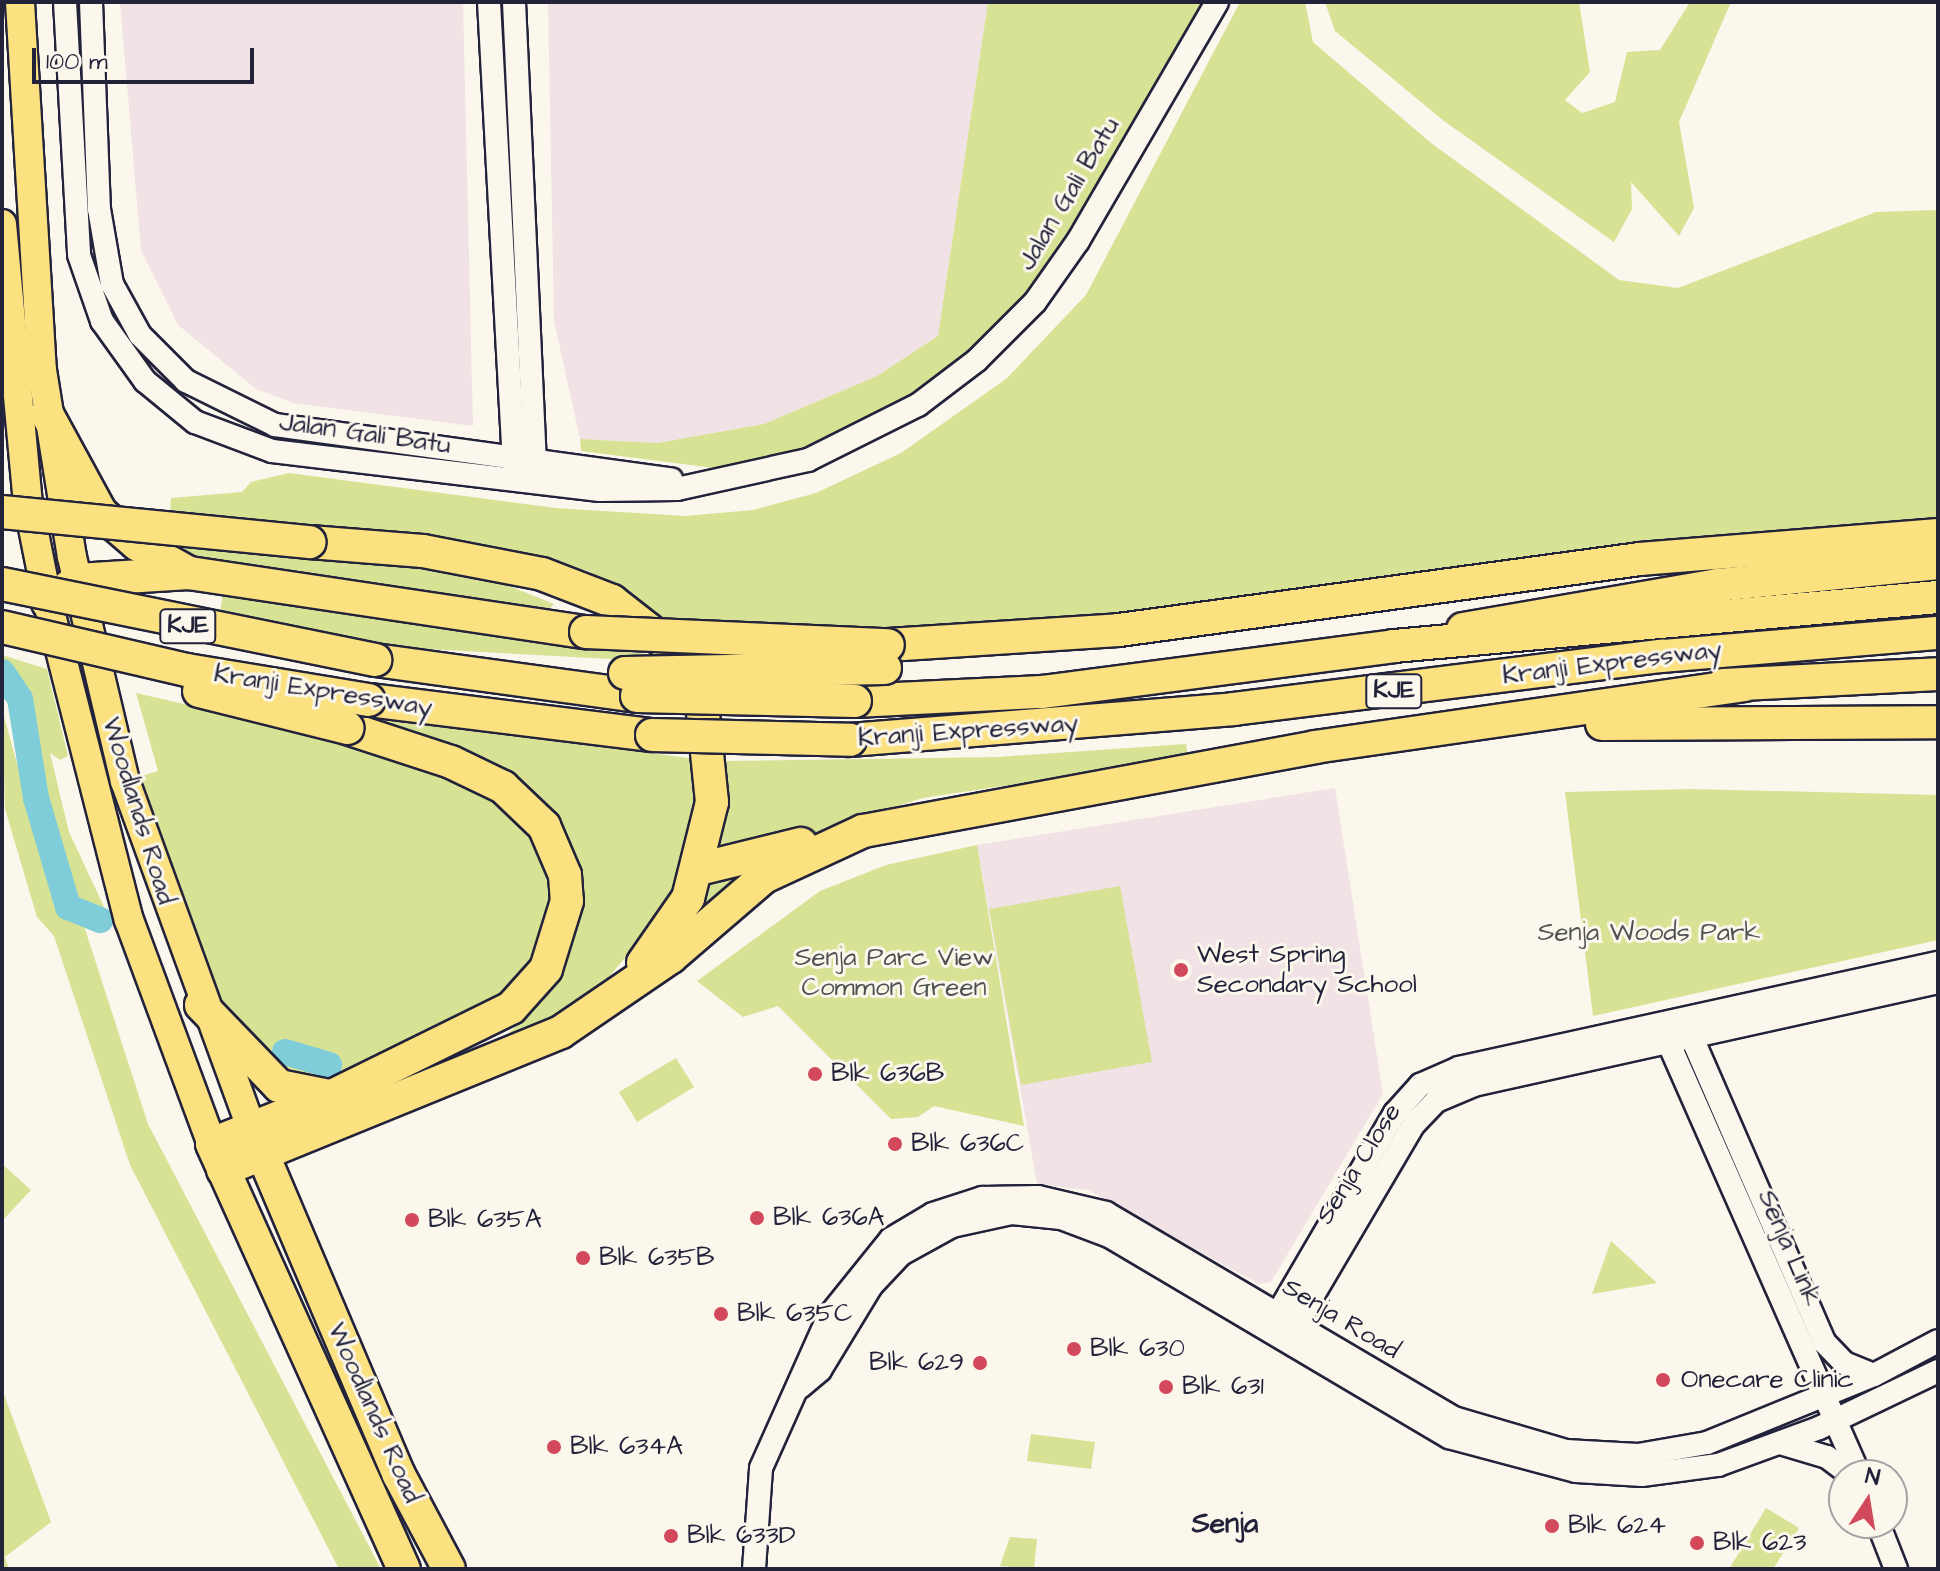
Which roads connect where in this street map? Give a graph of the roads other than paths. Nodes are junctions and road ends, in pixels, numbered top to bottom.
1 (20, 2) edge
2 (65, 2) edge
3 (91, 2) edge
4 (489, 2) edge
5 (514, 2) edge
6 (1217, 2) edge
7 (2, 224) edge
8 (47, 414) junction
9 (524, 455) junction
10 (720, 482) junction
11 (524, 483) junction
12 (60, 496) junction
13 (15, 508) edge
14 (1938, 535) edge
15 (1938, 563) edge
16 (189, 573) junction
17 (77, 580) junction
18 (2, 584) edge
19 (1938, 597) edge
20 (48, 603) junction
21 (2, 627) edge
22 (1938, 633) edge
23 (2, 634) edge
24 (1394, 646) junction
25 (887, 656) junction
26 (1938, 674) edge
27 (631, 685) junction
28 (1744, 685) junction
29 (1404, 690) junction
30 (1938, 722) edge
31 (1451, 729) junction
32 (863, 831) junction
33 (699, 869) junction
34 (1938, 963) edge
35 (1938, 982) edge
36 (610, 1000) junction
37 (201, 1005) junction
38 (1688, 1028) junction
39 (1664, 1033) junction
40 (332, 1096) junction
41 (368, 1115) junction
42 (258, 1142) junction
43 (218, 1157) junction
44 (296, 1236) junction
45 (1317, 1287) junction
46 (1282, 1327) junction
47 (1938, 1341) edge
48 (1337, 1350) junction
49 (1938, 1371) edge
50 (1874, 1375) junction
51 (1826, 1396) junction
52 (1836, 1421) junction
53 (1780, 1443) junction
54 (1830, 1459) edge
55 (1852, 1459) edge
56 (1884, 1539) edge
57 (761, 1565) edge
58 (404, 1569) edge
59 (449, 1569) edge
60 (1896, 1569) edge

1 - 8 main road, Woodlands Road
2 - 11 street, Jalan Gali Batu
3 - 9 street, Jalan Gali Batu
4 - 9 street
5 - 9 street
6 - 10 street, Jalan Gali Batu
7 - 13 main road, Woodlands Road
8 - 12 main road, Woodlands Road
8 - 16 highway
9 - 10 street, Jalan Gali Batu
9 - 11 street
10 - 11 street, Jalan Gali Batu
12 - 13 main road
12 - 17 main road, Woodlands Road
13 - 20 main road, Woodlands Road
13 - 33 highway, bridge
14 - 25 highway
15 - 24 highway
16 - 17 highway
16 - 25 highway, bridge
17 - 20 highway
17 - 37 main road, Woodlands Road
18 - 27 highway, Kranji Expressway / KJE, bridge
19 - 24 highway, KJE
20 - 43 main road, Woodlands Road
21 - 29 highway, Kranji Expressway / KJE, bridge
22 - 29 highway, Kranji Expressway / KJE
23 - 40 highway, bridge
24 - 27 highway, Kranji Expressway / KJE, bridge
25 - 27 highway, bridge
26 - 28 highway
28 - 29 highway
28 - 31 highway
30 - 31 highway
31 - 32 highway
32 - 33 highway
32 - 36 highway
33 - 36 highway
34 - 38 street, Senja Close
35 - 38 street, Senja Close
36 - 41 highway
37 - 40 highway
37 - 42 main road, Woodlands Road
38 - 39 street, Senja Close
38 - 50 street, Senja Link
39 - 45 street, Senja Close
39 - 46 street, Senja Close
39 - 51 street, Senja Link
40 - 42 highway
41 - 42 highway
41 - 44 highway
42 - 43 highway
42 - 44 highway, Woodlands Road
43 - 58 highway, Woodlands Road
44 - 59 highway, Woodlands Road
45 - 46 street, Senja Close
45 - 48 street
46 - 48 street, Senja Road
46 - 53 street, Senja Road
46 - 57 street, Senja Road
47 - 50 street, Senja Road
48 - 51 street, Senja Road
49 - 52 street, Senja Road
50 - 51 street, Senja Road
51 - 52 street, Senja Link
52 - 53 street, Senja Road
52 - 55 street, Senja Link
53 - 54 street
56 - 60 street

